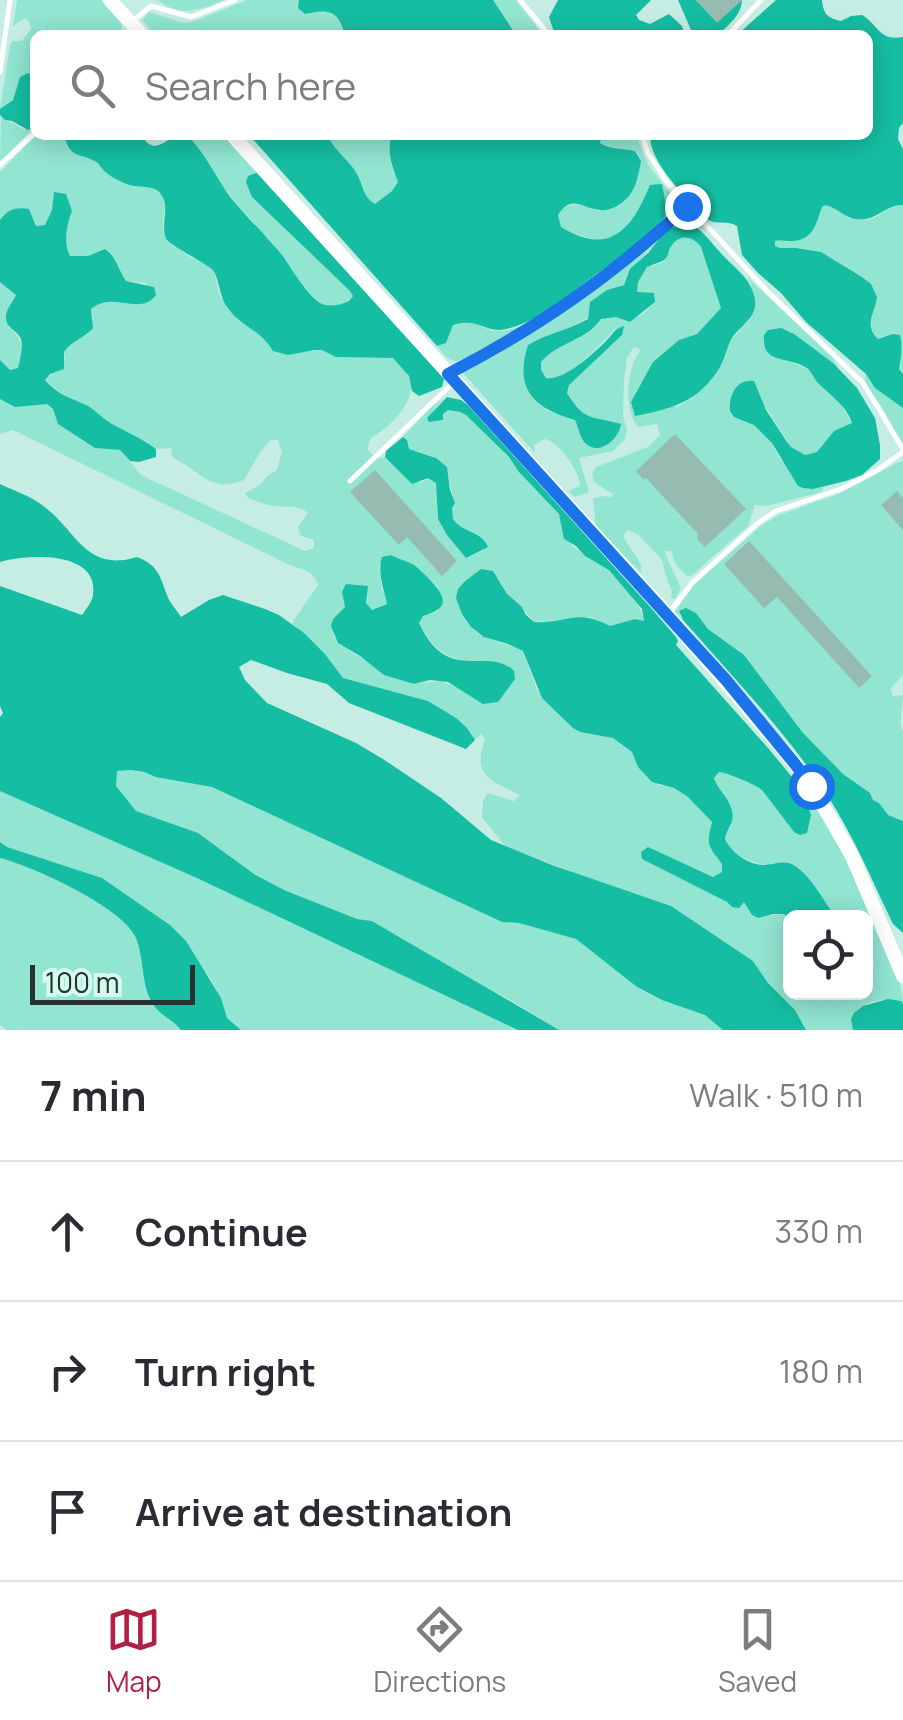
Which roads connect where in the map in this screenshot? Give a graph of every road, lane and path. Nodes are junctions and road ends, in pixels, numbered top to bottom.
1 (10, 0) edge
2 (110, 0) edge
3 (236, 0) edge
4 (520, 0) edge
5 (762, 0) edge
6 (152, 3) edge
7 (134, 30) edge
8 (544, 30) edge
9 (733, 30) edge
10 (0, 72) edge
11 (30, 138) edge
12 (237, 140) edge
13 (644, 140) edge
14 (0, 165) edge
15 (687, 206) junction
16 (451, 377) junction
17 (903, 450) edge
18 (350, 481) dead end
19 (668, 615) junction
20 (896, 941) edge
21 (903, 976) edge

1 - 10 lane
2 - 7 main road
3 - 6 lane
4 - 8 lane
5 - 9 lane
6 - 7 lane
11 - 14 lane
12 - 16 main road
13 - 15 lane
15 - 16 lane
15 - 17 lane
16 - 18 lane
16 - 19 main road
17 - 19 lane
19 - 20 main road
20 - 21 main road

